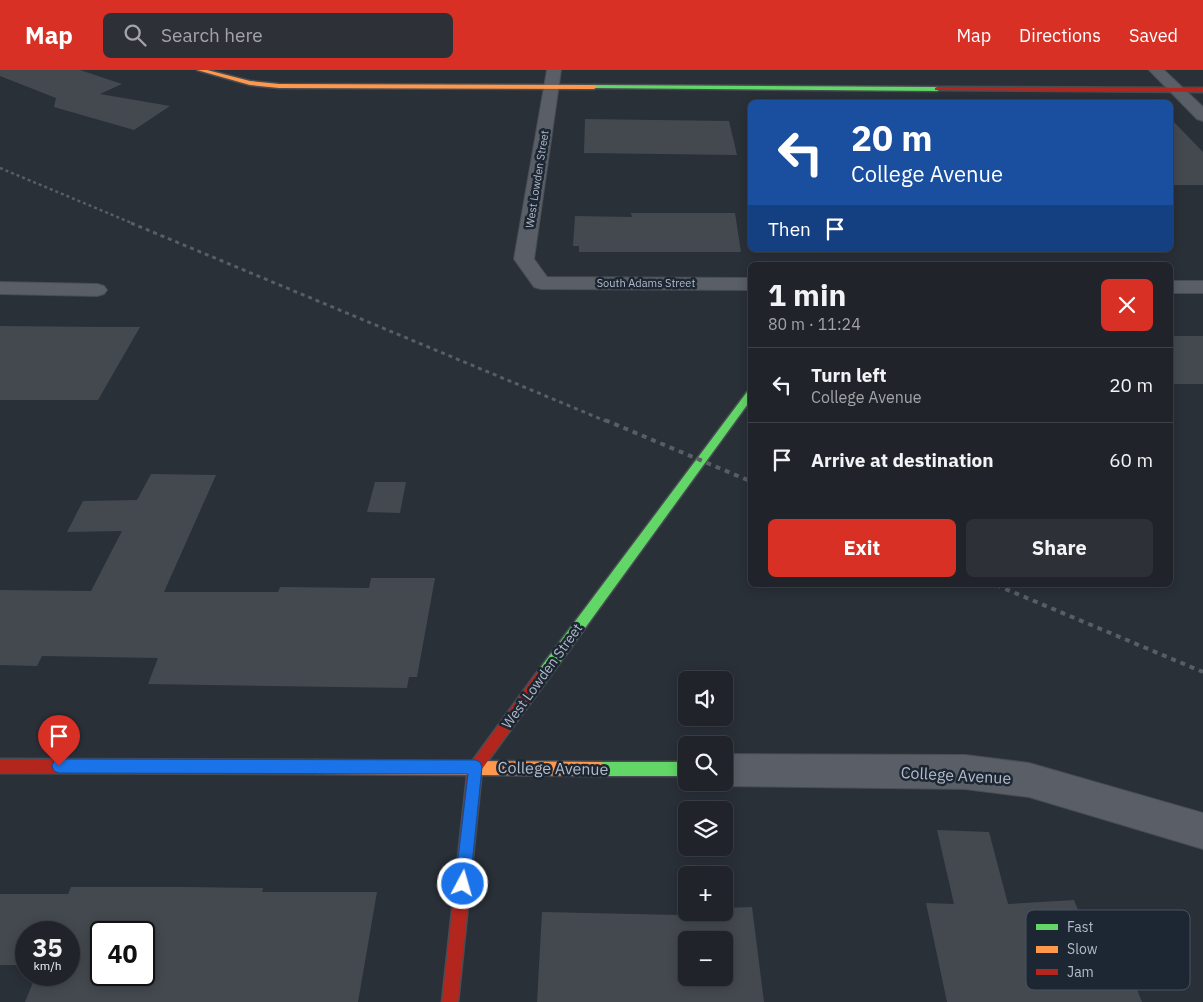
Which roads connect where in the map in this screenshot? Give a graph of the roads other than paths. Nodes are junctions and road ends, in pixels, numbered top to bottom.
1 (200, 70) edge
2 (1156, 70) edge
3 (553, 79) edge
4 (1176, 90) junction
5 (1203, 90) edge
6 (1203, 116) edge
7 (541, 283) joint
8 (748, 284) edge
9 (1173, 287) edge
10 (1203, 287) edge
11 (0, 288) edge
12 (97, 290) dead end
13 (748, 397) edge
14 (0, 766) edge
15 (475, 767) junction
16 (678, 769) edge
17 (733, 770) edge
18 (1203, 831) edge
19 (450, 1002) edge

1 - 3 street
2 - 4 street
3 - 4 street
3 - 7 street, West Lowden Street
4 - 5 street
4 - 6 street
7 - 8 street, South Adams Street
9 - 10 street
11 - 12 street
13 - 15 street, West Lowden Street
14 - 15 street, College Avenue
15 - 16 street, College Avenue
15 - 19 street
17 - 18 street, College Avenue

